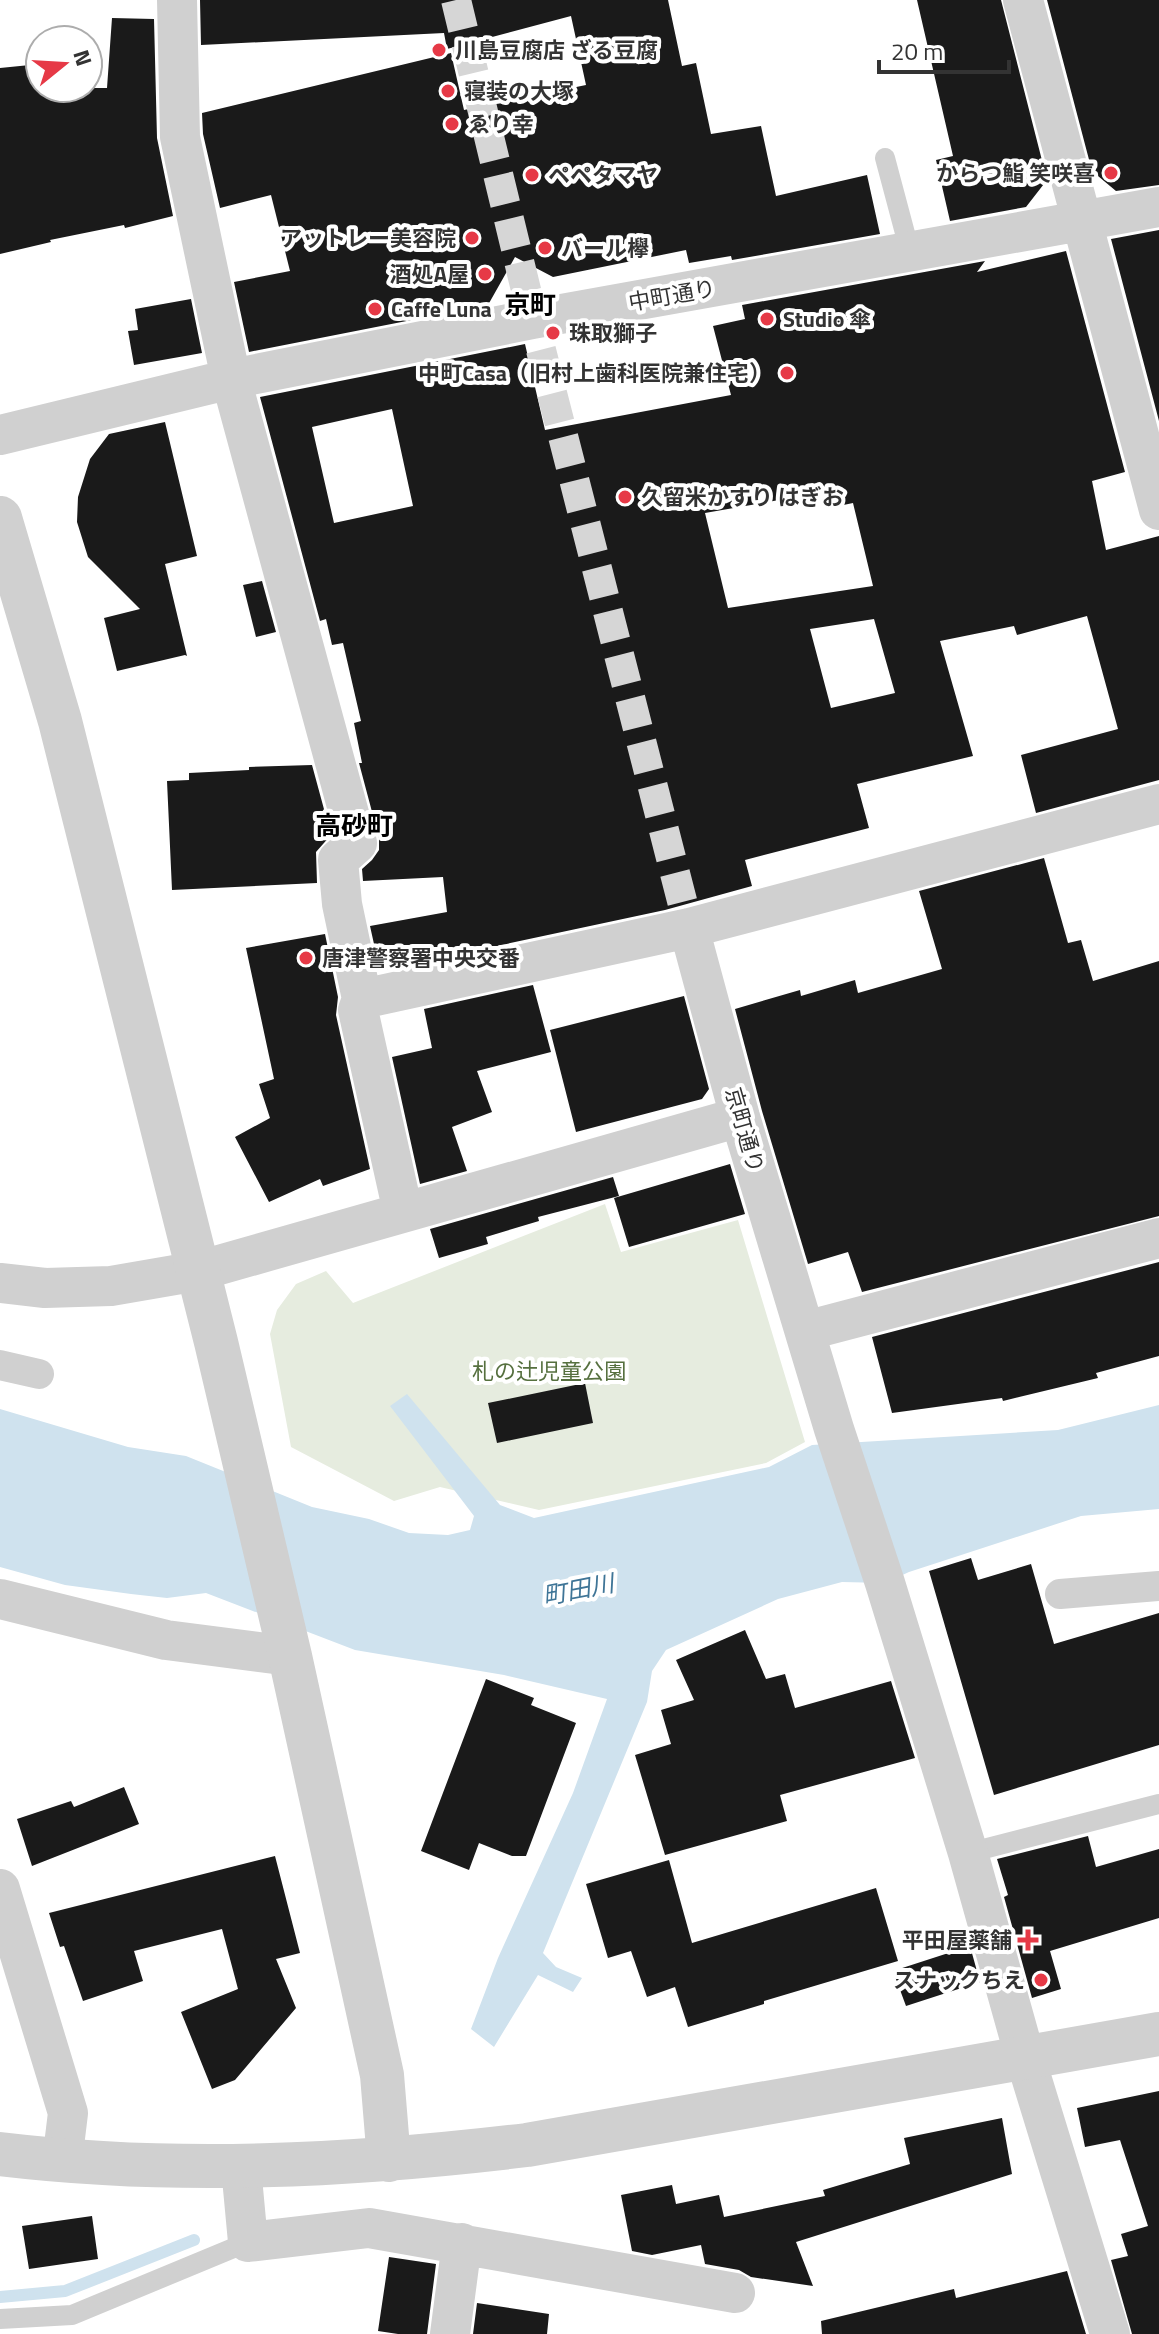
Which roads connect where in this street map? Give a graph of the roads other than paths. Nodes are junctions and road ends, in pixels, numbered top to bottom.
1 (177, 0) edge
2 (1023, 0) edge
3 (885, 158) dead end
4 (1159, 207) edge
5 (1083, 222) junction
6 (910, 252) junction
7 (231, 379) junction
8 (0, 435) edge
9 (1159, 510) edge
10 (0, 518) edge
11 (1159, 804) edge
12 (689, 928) junction
13 (362, 999) junction
14 (740, 1117) junction
15 (403, 1212) junction
16 (1159, 1238) edge
17 (198, 1271) junction
18 (0, 1283) edge
19 (805, 1331) junction
20 (0, 1365) edge
21 (39, 1374) dead end
22 (1159, 1586) edge
23 (1060, 1594) dead end
24 (0, 1599) edge
25 (286, 1643) junction
26 (1159, 1804) edge
27 (968, 1853) junction
28 (0, 1889) edge
29 (1159, 2034) edge
30 (1025, 2057) junction
31 (0, 2154) edge
32 (389, 2160) junction
33 (62, 2162) junction
34 (241, 2167) junction
35 (248, 2242) junction
36 (462, 2243) junction
37 (735, 2293) dead end
38 (0, 2319) edge
39 (450, 2334) edge
40 (1110, 2334) edge

1 - 7 street
2 - 5 street
3 - 6 lane
4 - 5 street, 中町通り
5 - 6 street, 中町通り
5 - 9 street
6 - 7 street, 中町通り
7 - 8 street, 中町通り
7 - 13 street
10 - 17 street
11 - 12 street
12 - 13 street
12 - 14 street, 京町通り
13 - 15 street
14 - 15 street
14 - 19 street, 京町通り
15 - 17 street
16 - 19 street
17 - 18 street
17 - 25 street
19 - 27 street, 京町通り
20 - 21 street
22 - 23 street
24 - 25 street
25 - 32 street
26 - 27 lane
27 - 30 street, 京町通り
28 - 33 street
29 - 30 street
30 - 32 street
30 - 40 street, 京町通り
31 - 33 street
32 - 34 street
33 - 34 street
34 - 35 street
35 - 36 street
35 - 38 lane
36 - 37 street
36 - 39 street

